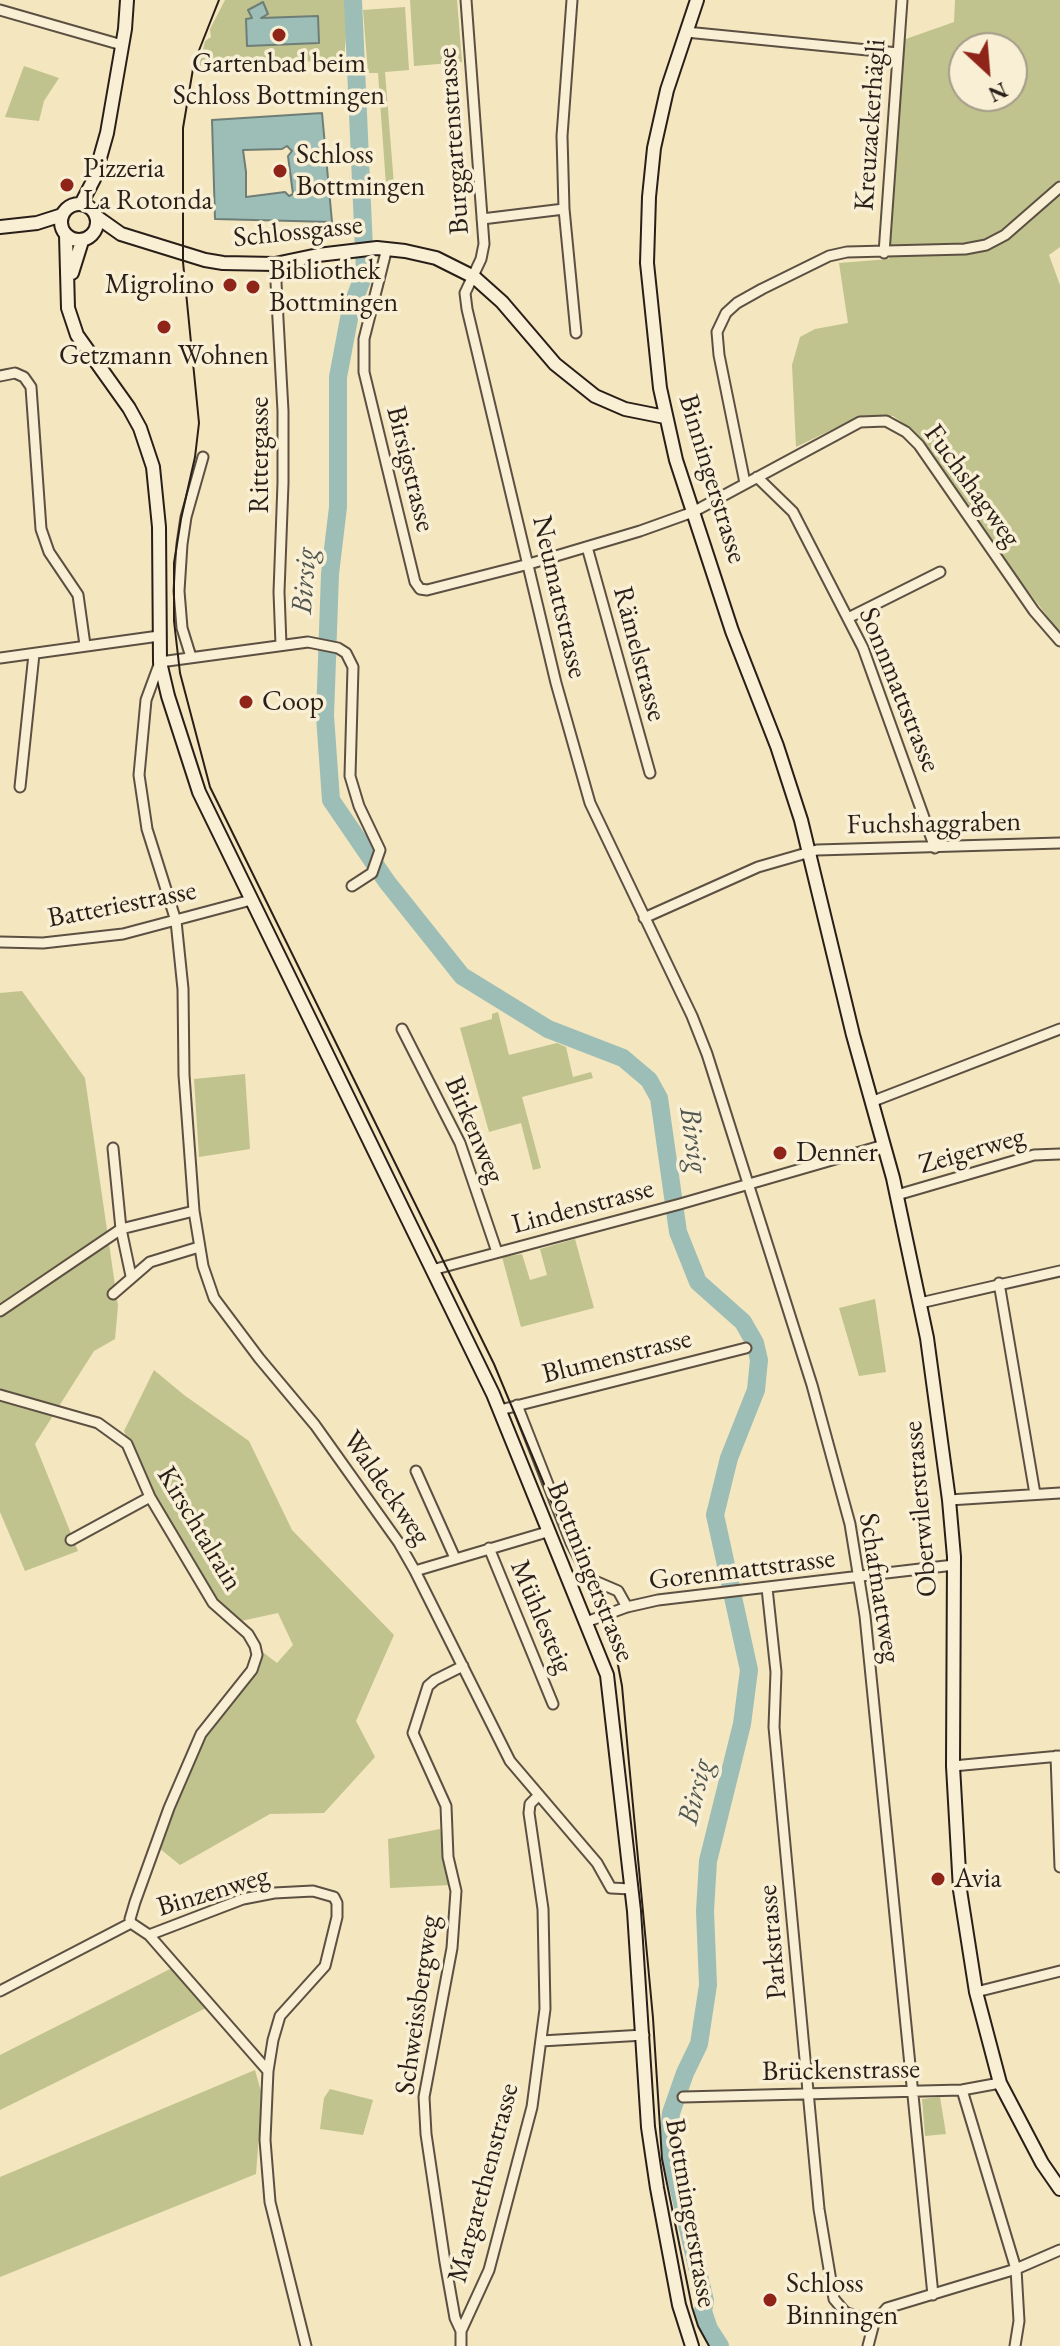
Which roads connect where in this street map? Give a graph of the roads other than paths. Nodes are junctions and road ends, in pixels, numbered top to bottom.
1 (127, 0) edge
2 (466, 0) edge
3 (572, 0) edge
4 (697, 0) edge
5 (902, 0) edge
6 (0, 10) edge
7 (686, 32) junction
8 (122, 45) junction
9 (898, 53) junction
10 (1060, 187) edge
11 (564, 209) junction
12 (90, 210) junction
13 (482, 219) junction
14 (63, 226) junction
15 (0, 227) edge
16 (121, 234) junction
17 (87, 238) junction
18 (381, 248) junction
19 (884, 253) junction
20 (275, 264) junction
21 (474, 277) junction
22 (67, 292) junction
23 (576, 333) dead end
24 (0, 376) edge
25 (665, 417) junction
26 (203, 457) dead end
27 (757, 477) junction
28 (745, 483) junction
29 (693, 512) junction
30 (587, 547) junction
31 (529, 564) junction
32 (940, 572) dead end
33 (848, 618) junction
34 (159, 636) junction
35 (1060, 641) edge
36 (85, 645) junction
37 (281, 645) junction
38 (34, 654) junction
39 (191, 657) junction
40 (0, 658) edge
41 (160, 662) junction
42 (650, 773) dead end
43 (20, 787) dead end
44 (801, 820) joint
45 (1060, 843) edge
46 (935, 848) junction
47 (810, 852) junction
48 (352, 886) dead end
49 (251, 900) junction
50 (644, 918) junction
51 (176, 921) junction
52 (0, 942) edge
53 (402, 1029) dead end
54 (1060, 1029) edge
55 (871, 1102) junction
56 (884, 1145) junction
57 (113, 1148) dead end
58 (1060, 1154) edge
59 (748, 1184) junction
60 (897, 1195) junction
61 (194, 1211) junction
62 (121, 1229) junction
63 (199, 1247) junction
64 (497, 1252) junction
65 (432, 1270) junction
66 (1060, 1271) edge
67 (131, 1276) junction
68 (999, 1283) junction
69 (113, 1294) dead end
70 (920, 1303) junction
71 (0, 1311) edge
72 (746, 1348) dead end
73 (0, 1395) edge
74 (517, 1405) junction
75 (500, 1410) junction
76 (416, 1471) dead end
77 (1060, 1493) edge
78 (1035, 1494) junction
79 (150, 1497) junction
80 (949, 1500) junction
81 (547, 1532) junction
82 (71, 1540) dead end
83 (489, 1548) junction
84 (455, 1558) junction
85 (954, 1565) junction
86 (415, 1571) junction
87 (859, 1577) junction
88 (767, 1588) junction
89 (627, 1607) junction
90 (586, 1622) junction
91 (463, 1666) junction
92 (553, 1704) dead end
93 (1058, 1756) edge
94 (953, 1766) junction
95 (539, 1795) junction
96 (1060, 1867) edge
97 (631, 1889) junction
98 (131, 1923) junction
99 (149, 1935) junction
100 (1060, 1971) edge
101 (0, 1991) edge
102 (976, 1992) junction
103 (644, 2035) junction
104 (541, 2041) junction
105 (268, 2071) junction
106 (1000, 2083) junction
107 (962, 2090) junction
108 (914, 2091) junction
109 (809, 2093) junction
110 (683, 2097) dead end
111 (1060, 2189) edge
112 (1060, 2250) edge
113 (1016, 2269) junction
114 (933, 2295) junction
115 (874, 2323) junction
116 (461, 2331) junction
117 (304, 2346) edge
118 (461, 2346) edge
119 (692, 2346) edge
120 (868, 2346) edge
121 (1015, 2346) edge

1 - 8 main road
2 - 13 street, Burggartenstrasse
3 - 11 street
4 - 7 main road, Binningerstrasse
5 - 9 street, Kreuzackerhägli
6 - 8 street
7 - 9 street
7 - 25 main road, Binningerstrasse
8 - 12 main road
9 - 19 street, Kreuzackerhägli
10 - 19 street
11 - 13 street
11 - 23 street
12 - 14 main road
12 - 16 main road, Schlossgasse
12 - 17 main road
13 - 21 street, Burggartenstrasse
14 - 15 main road
14 - 17 main road
14 - 22 main road, Bottmingerstrasse
16 - 17 main road, Schlossgasse
16 - 20 main road, Schlossgasse
17 - 22 main road
18 - 20 main road, Schlossgasse
18 - 21 main road, Schlossgasse
18 - 31 street, Birsigstrasse
19 - 28 street
20 - 37 street, Rittergasse
21 - 25 main road, Schlossgasse
21 - 31 street, Neumattstrasse
22 - 34 main road, Bottmingerstrasse
24 - 36 street
25 - 29 main road, Binningerstrasse
26 - 39 street
27 - 28 street, Fuchshagweg
27 - 33 street, Sonnmattstrasse
27 - 35 street, Fuchshagweg
28 - 29 street, Fuchshagweg
29 - 30 street, Fuchshagweg
29 - 44 main road, Binningerstrasse
30 - 31 street, Birsigstrasse
30 - 42 street, Rämelstrasse
31 - 50 street, Neumattstrasse
32 - 33 street
33 - 46 street, Sonnmattstrasse
34 - 36 street
34 - 41 main road, Bottmingerstrasse
36 - 38 street
37 - 39 street
37 - 48 street
38 - 40 street
38 - 43 street
39 - 41 street
41 - 49 main road, Bottmingerstrasse
41 - 51 street, Waldeckweg
44 - 47 main road, Oberwilerstrasse
45 - 46 street, Fuchshaggraben
46 - 47 street, Fuchshaggraben
47 - 50 street, Fuchshaggraben
47 - 55 main road, Oberwilerstrasse
49 - 51 street, Batteriestrasse
49 - 65 main road, Bottmingerstrasse
50 - 59 street, Schafmattweg
51 - 52 street, Batteriestrasse
51 - 61 street, Waldeckweg
53 - 64 street, Birkenweg
54 - 55 street
55 - 56 main road, Oberwilerstrasse
56 - 59 street, Lindenstrasse
56 - 60 main road, Oberwilerstrasse
57 - 62 street
58 - 60 street, Zeigerweg
59 - 64 street, Lindenstrasse
59 - 87 street, Schafmattweg
60 - 70 main road, Oberwilerstrasse
61 - 62 street
61 - 63 street, Waldeckweg
62 - 67 street
62 - 71 street
63 - 67 street
63 - 86 street, Waldeckweg
64 - 65 street, Lindenstrasse
65 - 75 main road, Bottmingerstrasse
66 - 68 street
67 - 69 street
68 - 70 street
68 - 78 street
70 - 80 main road, Oberwilerstrasse
72 - 74 street, Blumenstrasse
73 - 79 street, Kirschtalrain
74 - 75 street, Blumenstrasse
74 - 89 street, Bottmingerstrasse
75 - 81 main road, Bottmingerstrasse
76 - 84 street
77 - 78 street
78 - 80 street
79 - 82 street
79 - 98 street, Kirschtalrain
80 - 85 main road, Oberwilerstrasse
81 - 83 street, Mühlesteig
81 - 90 main road, Bottmingerstrasse
83 - 84 street, Mühlesteig
83 - 92 street, Mühlesteig
84 - 86 street, Mühlesteig
85 - 87 street, Gorenmattstrasse
85 - 94 main road, Oberwilerstrasse
86 - 91 street, Waldeckweg
87 - 88 street, Gorenmattstrasse
87 - 108 street, Schafmattweg
88 - 89 street, Gorenmattstrasse
88 - 109 street, Parkstrasse
89 - 90 street, Gorenmattstrasse
90 - 97 main road, Bottmingerstrasse
91 - 95 street, Waldeckweg
91 - 116 street, Schweissbergweg
93 - 94 street
93 - 96 street
94 - 102 main road, Oberwilerstrasse
95 - 97 street, Waldeckweg
95 - 104 street, Margarethenstrasse
97 - 103 main road, Bottmingerstrasse
98 - 99 street
98 - 101 street
99 - 105 street
99 - 105 street, Binzenweg
100 - 102 street
102 - 106 main road, Oberwilerstrasse
103 - 104 street
103 - 119 main road, Bottmingerstrasse
104 - 116 street, Margarethenstrasse
105 - 117 street
106 - 107 street, Brückenstrasse
106 - 111 main road, Oberwilerstrasse
107 - 108 street, Brückenstrasse
107 - 113 street
108 - 109 street, Brückenstrasse
108 - 114 street, Schafmattweg
109 - 110 street, Brückenstrasse
109 - 115 street, Parkstrasse
112 - 113 street
113 - 114 street
113 - 121 street
114 - 115 street
115 - 120 street
116 - 118 street, Margarethenstrasse

